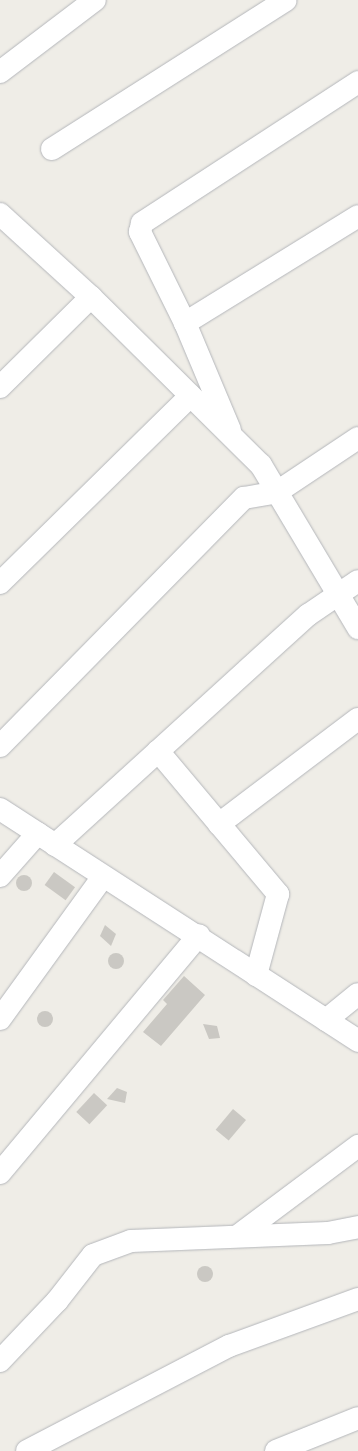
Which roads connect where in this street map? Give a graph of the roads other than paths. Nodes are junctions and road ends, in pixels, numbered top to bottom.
1 (95, 0) edge
2 (286, 0) edge
3 (0, 72) edge
4 (358, 82) edge
5 (52, 149) dead end
6 (0, 214) edge
7 (358, 216) edge
8 (91, 297) junction
9 (185, 323) junction
10 (0, 387) edge
11 (190, 396) junction
12 (358, 438) edge
13 (236, 442) junction
14 (277, 492) junction
15 (358, 581) edge
16 (0, 583) edge
17 (339, 596) junction
18 (358, 628) edge
19 (358, 719) edge
20 (0, 746) edge
21 (158, 751) junction
22 (0, 809) edge
23 (219, 824) junction
24 (47, 839) junction
25 (0, 876) edge
26 (102, 878) junction
27 (199, 935) junction
28 (256, 974) junction
29 (358, 994) edge
30 (0, 1019) edge
31 (326, 1020) junction
32 (358, 1041) edge
33 (358, 1146) edge
34 (0, 1173) edge
35 (358, 1227) edge
36 (239, 1236) junction
37 (358, 1299) edge
38 (0, 1361) edge
39 (358, 1418) edge
40 (27, 1451) edge
41 (276, 1451) edge

1 - 3 street
2 - 5 street
4 - 9 street
6 - 8 street
7 - 9 street
8 - 10 street
8 - 11 street
9 - 13 street
11 - 13 street
11 - 16 street
12 - 14 street
13 - 14 street
14 - 17 street
14 - 20 street
15 - 17 street
17 - 18 street
17 - 21 street
19 - 23 street
21 - 23 street
21 - 24 street
22 - 24 street
23 - 28 street
24 - 25 street
24 - 26 street
26 - 27 street
26 - 30 street
27 - 28 street
27 - 34 street
28 - 31 street
29 - 31 street
31 - 32 street
33 - 36 street
35 - 36 street
36 - 38 street
37 - 40 street
39 - 41 street

